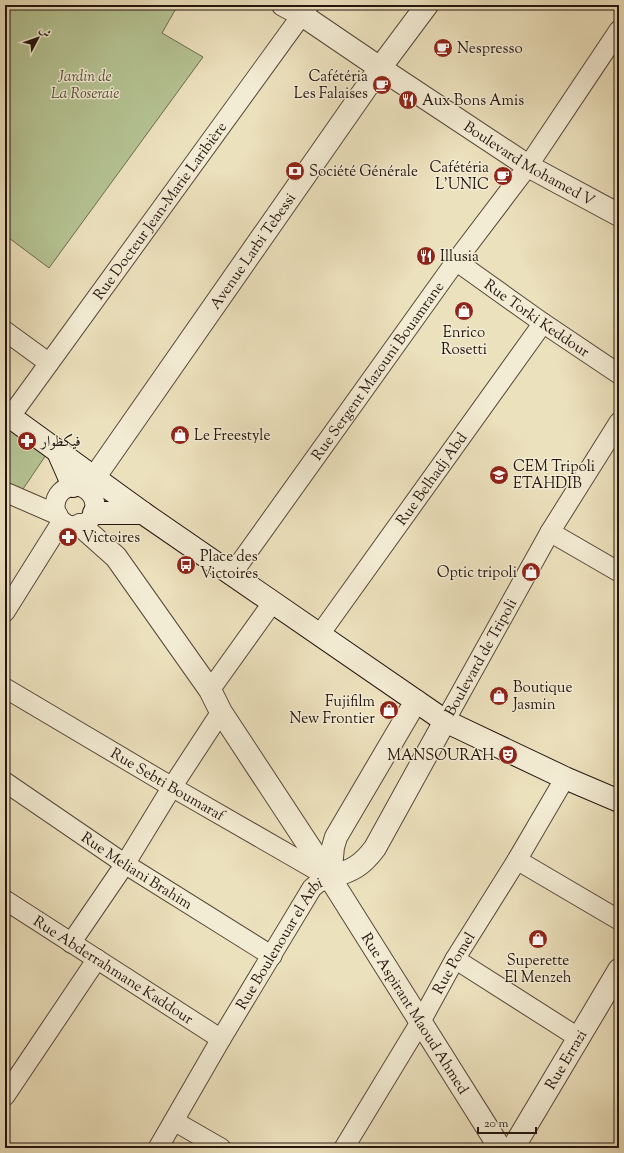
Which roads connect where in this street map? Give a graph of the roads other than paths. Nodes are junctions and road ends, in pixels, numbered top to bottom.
1 (283, 5) edge
2 (427, 5) edge
3 (302, 8) edge
4 (619, 30) edge
5 (380, 68) junction
6 (528, 166) junction
7 (619, 215) edge
8 (456, 261) junction
9 (543, 323) junction
10 (5, 331) edge
11 (49, 363) junction
12 (619, 374) edge
13 (7, 415) edge
14 (619, 422) edge
15 (614, 441) edge
16 (59, 453) junction
17 (94, 478) junction
18 (74, 486) junction
19 (5, 492) edge
20 (143, 513) junction
21 (74, 518) junction
22 (550, 532) junction
23 (619, 572) edge
24 (232, 574) junction
25 (273, 602) junction
26 (5, 612) edge
27 (320, 634) junction
28 (5, 688) edge
29 (210, 690) junction
30 (416, 701) junction
31 (222, 712) junction
32 (445, 721) junction
33 (565, 778) junction
34 (5, 782) edge
35 (172, 787) junction
36 (619, 801) edge
37 (517, 860) junction
38 (125, 864) junction
39 (330, 878) junction
40 (5, 900) edge
41 (619, 920) edge
42 (70, 942) junction
43 (272, 956) junction
44 (455, 959) junction
45 (97, 960) junction
46 (619, 970) edge
47 (421, 1021) junction
48 (579, 1038) junction
49 (221, 1039) junction
50 (5, 1096) edge
51 (174, 1121) junction
52 (158, 1148) edge
53 (221, 1148) edge
54 (344, 1148) edge
55 (500, 1148) edge
56 (513, 1148) edge

1 - 3 street, Boulevard Mohamed V
2 - 5 street, Avenue Larbi Tebessi
3 - 5 street, Boulevard Mohamed V
3 - 11 street, Rue Docteur Jean-Marie Laribière
4 - 6 street, Rue Sergent Mazouni Bouamrane
5 - 6 street, Boulevard Mohamed V
5 - 17 street, Avenue Larbi Tebessi
6 - 7 street, Boulevard Mohamed V
6 - 8 street, Rue Sergent Mazouni Bouamrane
8 - 9 street, Rue Torki Keddour
8 - 24 street, Rue Sergent Mazouni Bouamrane
9 - 12 street, Rue Torki Keddour
9 - 27 street, Rue Belhadj Abd
10 - 11 street
11 - 13 street, Rue Docteur Jean-Marie Laribière
13 - 16 street
14 - 15 street, Boulevard de Tripoli
15 - 22 street, Boulevard de Tripoli
16 - 17 street
16 - 18 street
17 - 20 street
18 - 21 street
18 - 21 street
19 - 21 street
20 - 21 street
20 - 24 street
21 - 26 street
21 - 29 street, Rue Aspirant Maoud Ahmed
22 - 23 street
22 - 32 street, Boulevard de Tripoli
24 - 25 street
25 - 27 street
25 - 29 street
27 - 30 street
28 - 35 street, Rue Sebti Boumaraf
29 - 31 street, Rue Aspirant Maoud Ahmed
30 - 32 street
30 - 39 street, Rue Boulenouar el Arbi
31 - 35 street
31 - 39 street, Rue Aspirant Maoud Ahmed
32 - 33 street
32 - 39 street, Boulevard de Tripoli
33 - 36 street
33 - 37 street, Rue Pomel
34 - 38 street, Rue Meliani Brahim
35 - 38 street
35 - 39 street, Rue Sebti Boumaraf
37 - 41 street
37 - 44 street, Rue Pomel
38 - 42 street
38 - 43 street, Rue Meliani Brahim
39 - 43 street, Rue Boulenouar el Arbi
39 - 47 street, Rue Aspirant Maoud Ahmed
40 - 42 street, Rue Abderrahmane Kaddour
42 - 45 street, Rue Abderrahmane Kaddour
43 - 49 street, Rue Boulenouar el Arbi
44 - 47 street, Rue Pomel
44 - 48 street
45 - 49 street, Rue Abderrahmane Kaddour
45 - 50 street
46 - 48 street, Rue Errazi
47 - 54 street, Rue Pomel
47 - 55 street, Rue Aspirant Maoud Ahmed
48 - 56 street, Rue Errazi
49 - 51 street, Rue Boulenouar el Arbi
51 - 52 street, Rue Boulenouar el Arbi
51 - 53 street

